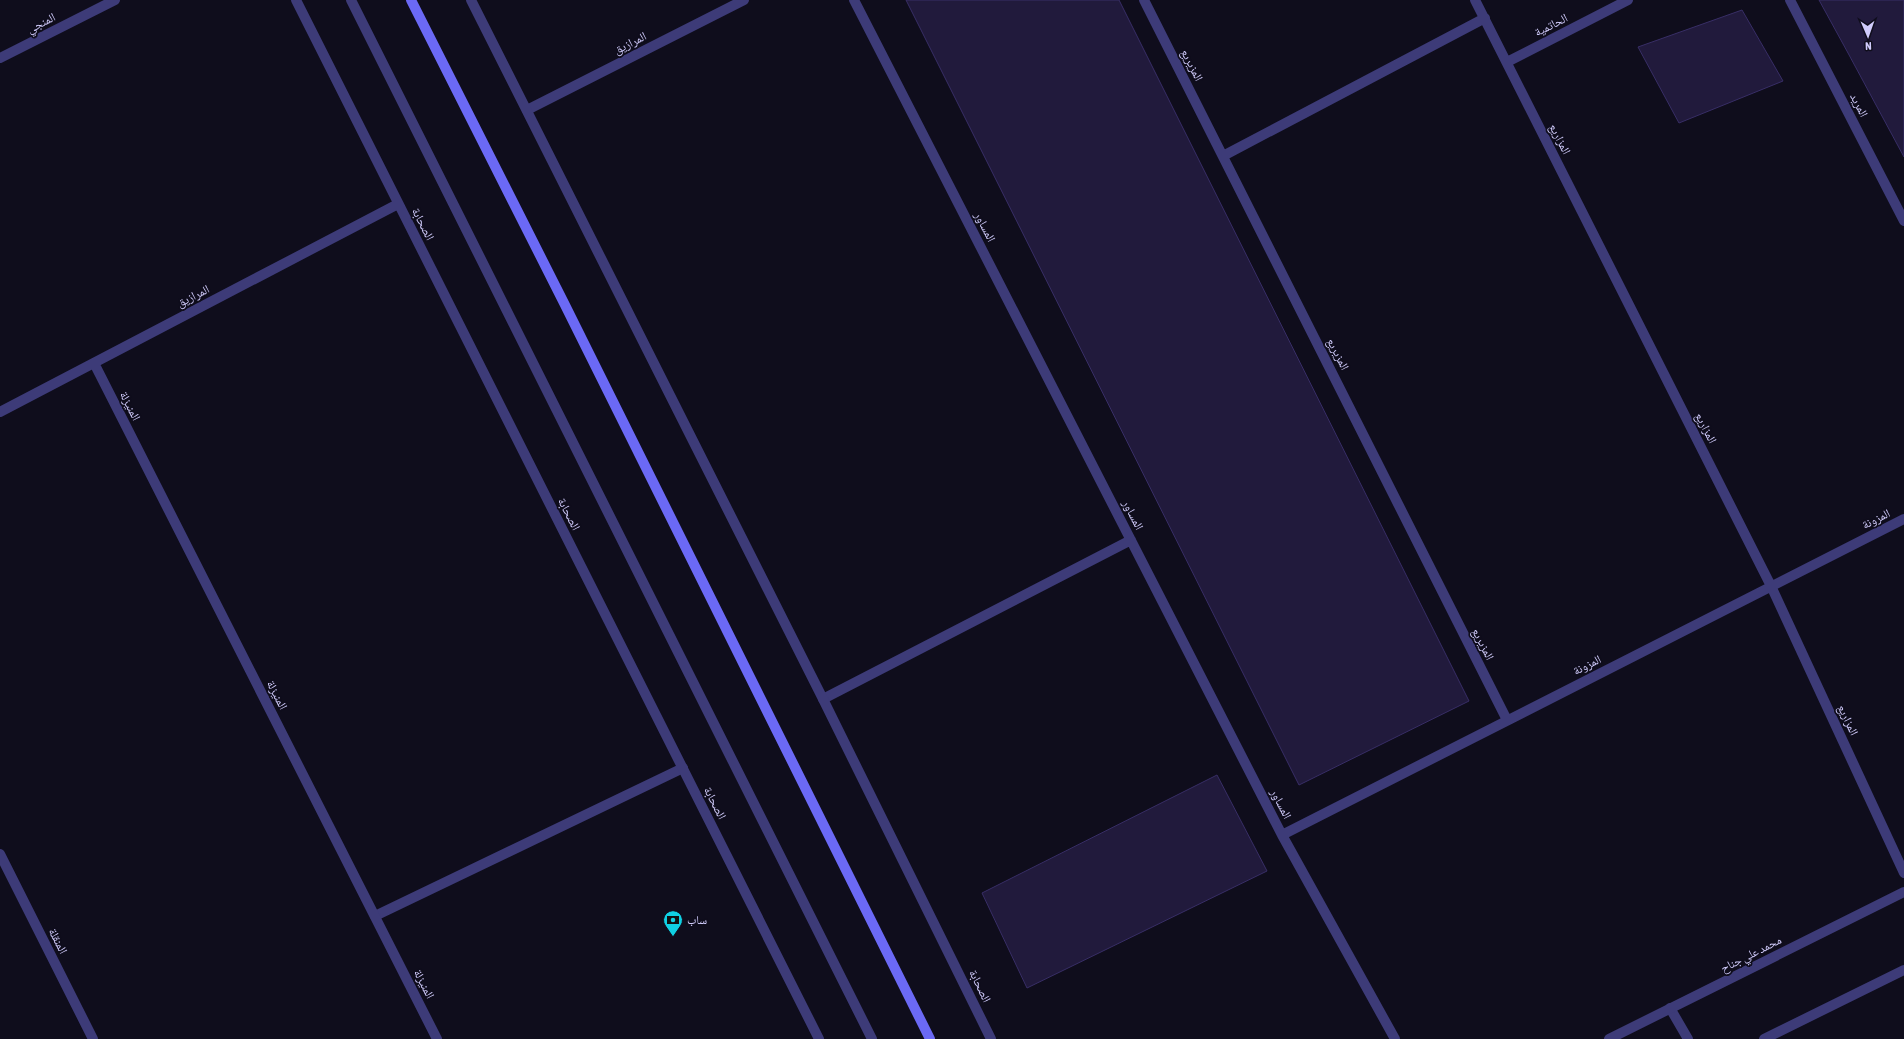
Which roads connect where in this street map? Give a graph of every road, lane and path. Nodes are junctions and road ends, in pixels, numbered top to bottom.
1 (115, 0) edge
2 (296, 0) edge
3 (351, 0) edge
4 (411, 0) edge
5 (471, 0) edge
6 (744, 0) edge
7 (854, 0) edge
8 (1144, 0) edge
9 (1475, 0) edge
10 (1628, 0) edge
11 (1790, 0) edge
12 (1485, 18) junction
13 (0, 58) edge
14 (1507, 62) junction
15 (527, 110) junction
16 (1223, 156) junction
17 (1900, 203) edge
18 (398, 204) junction
19 (1904, 221) edge
20 (94, 363) junction
21 (0, 412) edge
22 (1904, 519) edge
23 (1131, 540) junction
24 (1771, 586) junction
25 (823, 699) junction
26 (1507, 720) junction
27 (683, 768) junction
28 (1282, 835) junction
29 (0, 854) edge
30 (1904, 873) edge
31 (1904, 892) edge
32 (375, 916) junction
33 (1904, 970) edge
34 (1670, 1008) junction
35 (93, 1039) edge
36 (437, 1039) edge
37 (819, 1039) edge
38 (872, 1039) edge
39 (930, 1039) edge
40 (991, 1039) edge
41 (1395, 1039) edge
42 (1609, 1039) edge
43 (1688, 1039) edge
44 (1764, 1039) edge

1 - 13 street, المنجي
2 - 18 street, الصحابة
3 - 38 street
4 - 39 main road
5 - 15 street, الصحابة
6 - 15 street, المرازيق
7 - 23 street, المساور
8 - 16 street, المزيريع
9 - 12 street, المزاريع
10 - 14 street, الحاتمية
11 - 17 street, المريد
12 - 14 street, المزاريع
12 - 16 street
14 - 24 street, المزاريع
15 - 25 street, الصحابة
16 - 26 street, المزيريع
17 - 19 street, المريد
18 - 20 street, المرازيق
18 - 27 street, الصحابة
20 - 21 street, المرازيق
20 - 32 street, المنيزلة
22 - 24 street, المزونة
23 - 25 street
23 - 28 street, المساور
24 - 26 street, المزونة
24 - 30 street, المزاريع
25 - 40 street, الصحابة
26 - 28 street, المزونة
27 - 32 street
27 - 37 street, الصحابة
28 - 41 street, المساور
29 - 35 street, المنقلة
31 - 34 street, محمد علي جناح
32 - 36 street, المنيزلة
33 - 44 street
34 - 42 street, محمد علي جناح
34 - 43 street

